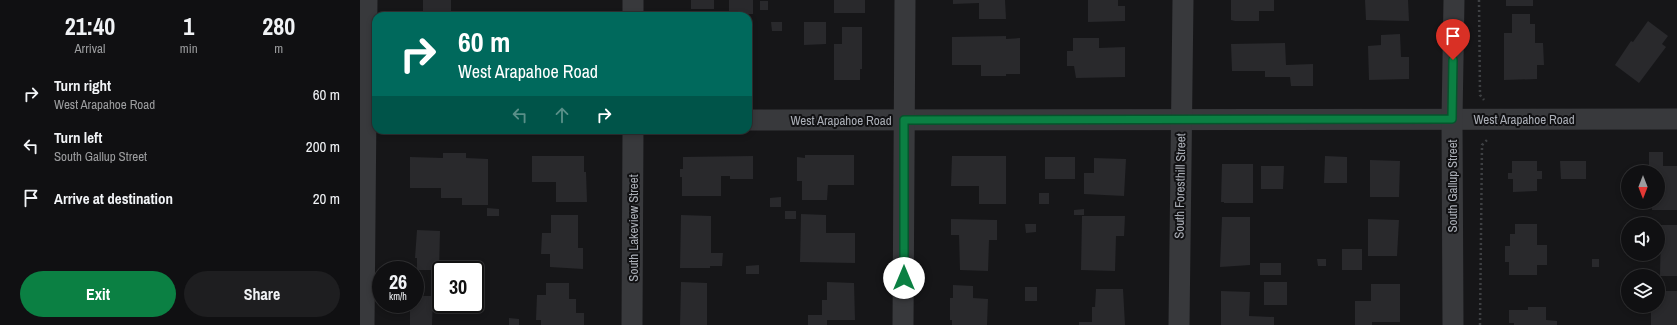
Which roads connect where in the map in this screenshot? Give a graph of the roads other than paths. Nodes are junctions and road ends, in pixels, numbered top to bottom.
1 (367, 0) edge
2 (633, 0) edge
3 (905, 0) edge
4 (1183, 0) edge
5 (1454, 0) edge
6 (633, 12) edge
7 (1452, 119) junction
8 (1677, 119) edge
9 (368, 120) edge
10 (752, 120) edge
11 (904, 120) junction
12 (1181, 120) junction
13 (633, 134) edge
14 (364, 325) edge
15 (632, 325) edge
16 (903, 325) edge
17 (1179, 325) edge
18 (1453, 325) edge

1 - 9 street
2 - 6 street
3 - 11 street
4 - 12 street, South Foresthill Street
5 - 7 street, South Gallup Street
7 - 8 street, West Arapahoe Road
7 - 12 street, West Arapahoe Road
7 - 18 street, South Gallup Street
9 - 14 street
10 - 11 street, West Arapahoe Road
11 - 12 street, West Arapahoe Road
11 - 16 street
12 - 17 street, South Foresthill Street
13 - 15 street, South Lakeview Street

